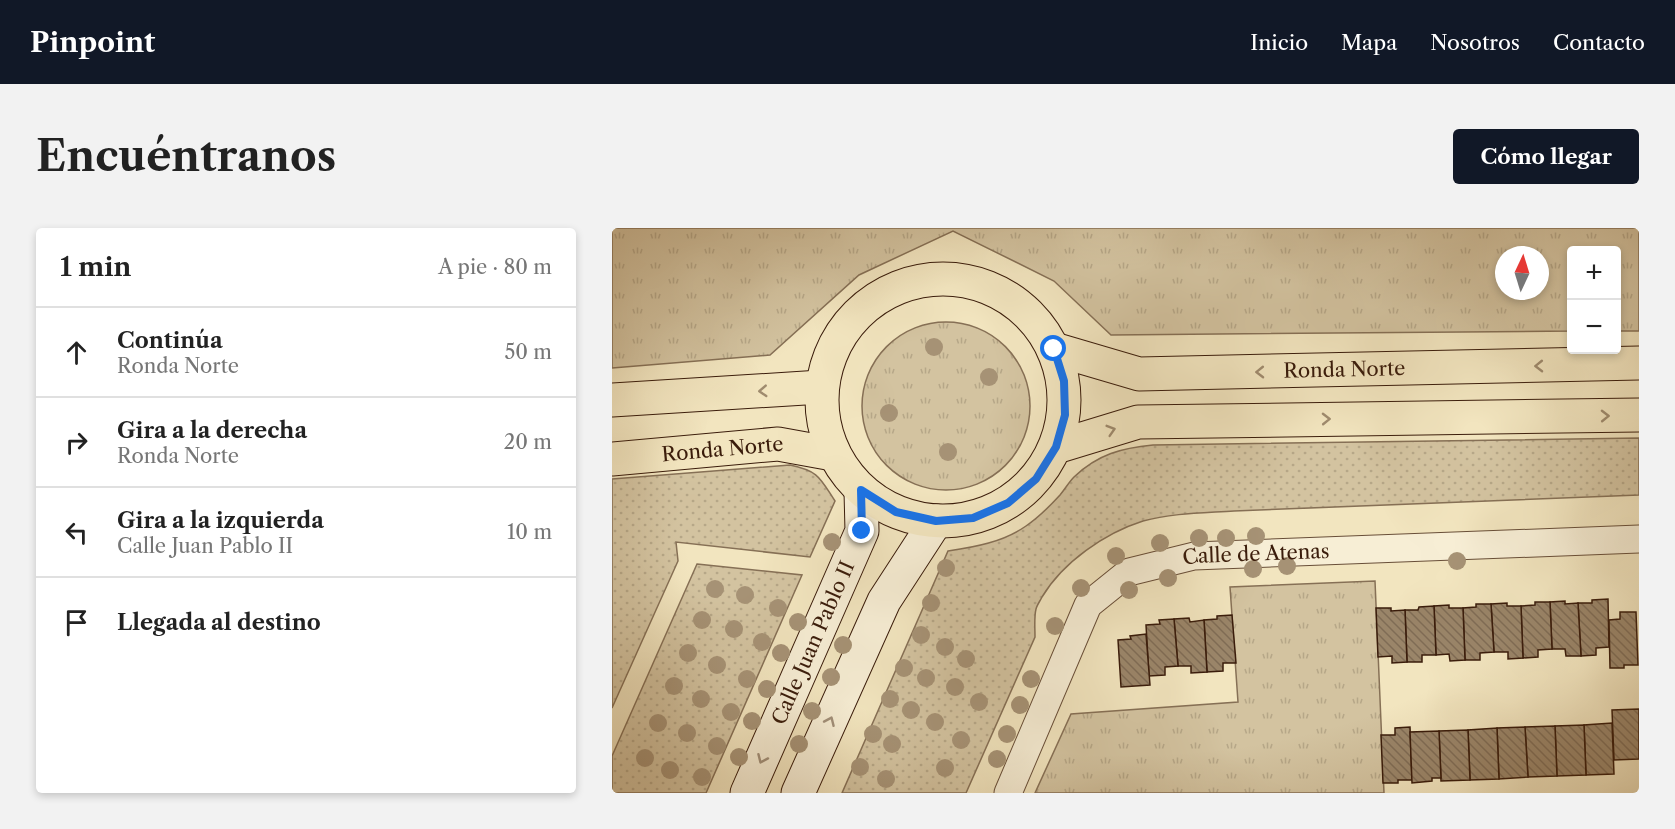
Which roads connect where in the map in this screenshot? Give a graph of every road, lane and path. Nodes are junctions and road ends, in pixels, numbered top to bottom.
1 (1054, 349) junction
2 (1639, 363) edge
3 (821, 387) junction
4 (612, 400) edge
5 (1639, 415) edge
6 (1056, 447) junction
7 (833, 454) junction
8 (612, 459) edge
9 (861, 490) junction
10 (936, 521) junction
11 (1639, 539) edge
12 (747, 793) edge
13 (798, 793) edge
14 (1008, 793) edge

2 -> 1 main road, Ronda Norte
1 - 3 main road
1 - 6 main road
3 -> 4 main road
3 - 7 main road
6 -> 5 main road
6 - 10 main road
7 - 8 main road, Ronda Norte
7 - 9 main road
9 - 10 main road
9 -> 12 main road, Calle Juan Pablo II
13 -> 10 main road
11 - 14 street, Calle de Atenas

